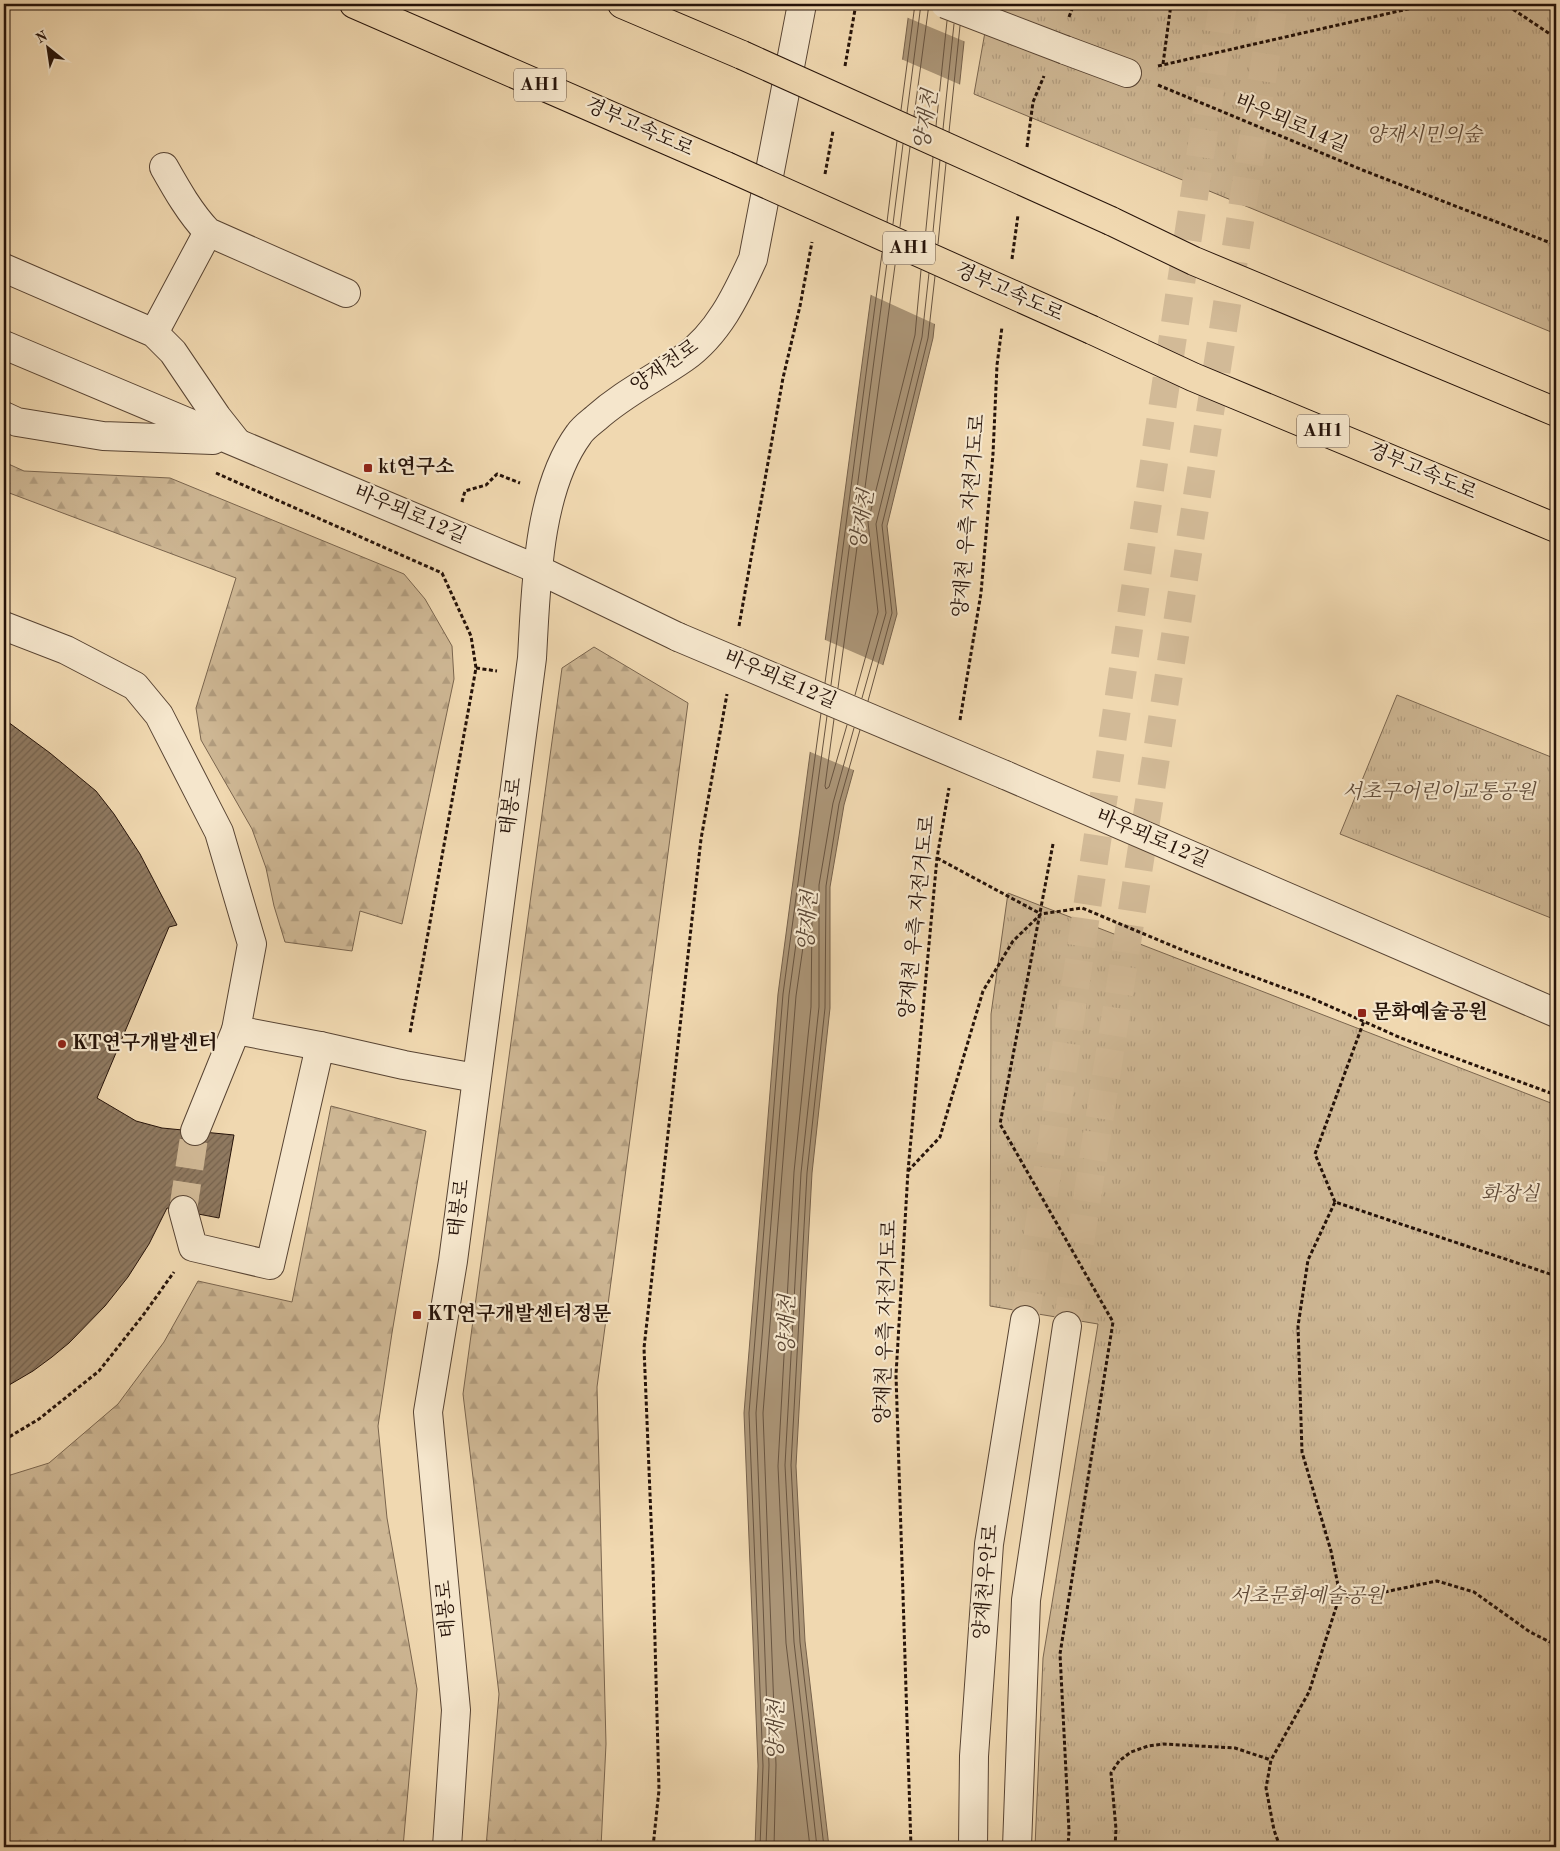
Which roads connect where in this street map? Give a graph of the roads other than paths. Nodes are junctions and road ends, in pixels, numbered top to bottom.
1 (354, 4) edge
2 (622, 4) edge
3 (802, 4) edge
4 (945, 4) edge
5 (1127, 73) road end
6 (164, 167) dead end
7 (208, 232) junction
8 (4, 268) edge
9 (346, 293) dead end
10 (154, 333) junction
11 (4, 345) edge
12 (1556, 412) edge
13 (4, 416) edge
14 (237, 442) junction
15 (1556, 528) edge
16 (537, 569) junction
17 (4, 626) edge
18 (1556, 1013) edge
19 (236, 1030) junction
20 (320, 1046) junction
21 (476, 1078) junction
22 (195, 1131) tunnel mouth
23 (183, 1210) tunnel mouth
24 (1024, 1320) tunnel mouth
25 (1067, 1326) tunnel mouth
26 (447, 1847) edge
27 (973, 1847) edge
28 (1017, 1847) edge

1 - 15 highway, 경부고속도로 / AH1, bridge
2 - 12 highway, bridge
3 - 16 street, 양재천로
4 - 5 street, bridge
6 - 7 street
7 - 9 street
7 - 10 street
8 - 10 street
10 - 14 street
11 - 14 street, 바우뫼로12길
13 - 14 street
14 - 16 street, 바우뫼로12길
16 - 18 street, 바우뫼로12길, bridge
16 - 21 street, 태봉로
17 - 19 street
19 - 20 street
19 - 22 street
20 - 21 street
20 - 23 street
21 - 26 street, 태봉로
24 - 27 street, 양재천우안로
25 - 28 street, 양재천우안로

